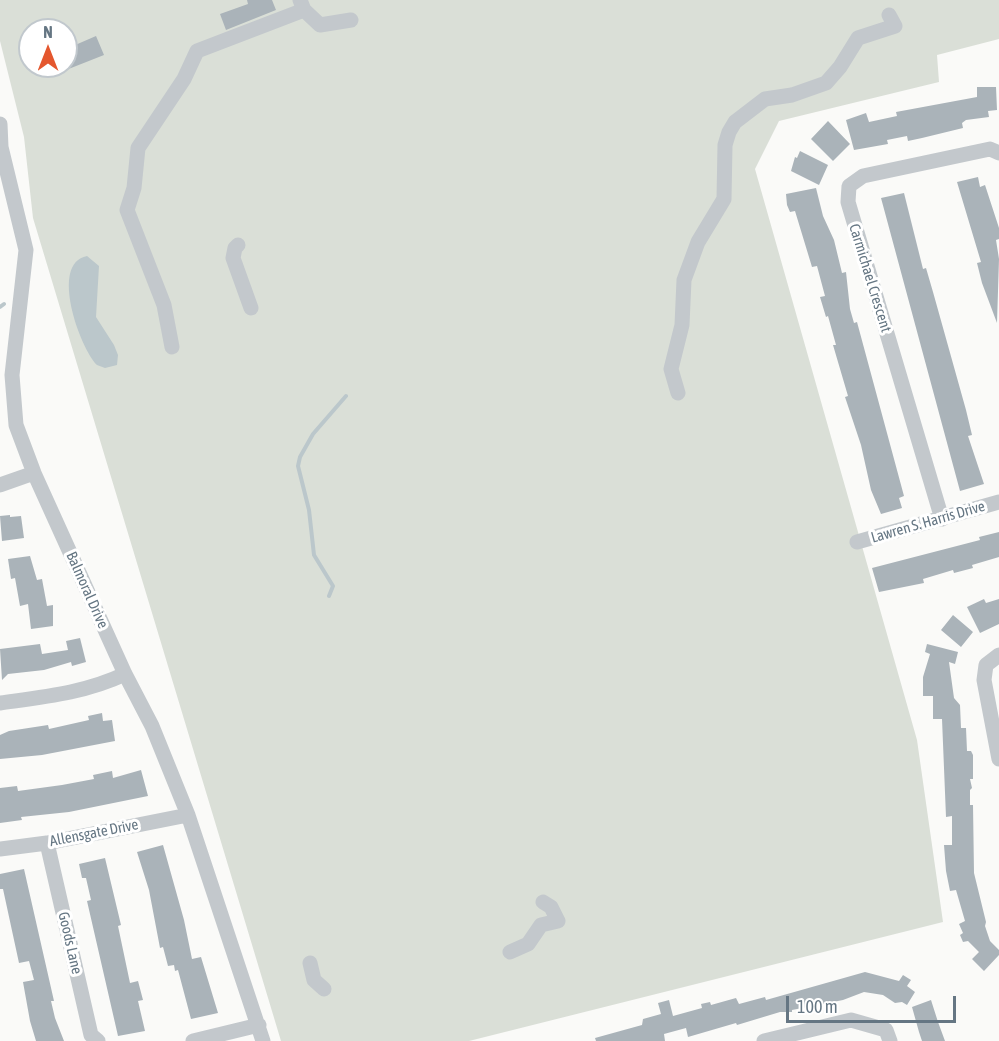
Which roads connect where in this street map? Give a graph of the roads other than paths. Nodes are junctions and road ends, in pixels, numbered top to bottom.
1 (302, 5) edge
2 (889, 15) dead end
3 (351, 20) dead end
4 (0, 124) edge
5 (999, 153) edge
6 (238, 245) dead end
7 (251, 308) dead end
8 (172, 347) dead end
9 (678, 393) dead end
10 (34, 472) junction
11 (0, 485) edge
12 (999, 502) edge
13 (942, 519) junction
14 (856, 542) dead end
15 (999, 655) edge
16 (125, 674) junction
17 (0, 703) edge
18 (999, 759) edge
19 (188, 815) junction
20 (47, 843) junction
21 (0, 849) edge
22 (543, 902) dead end
23 (510, 952) dead end
24 (310, 963) dead end
25 (324, 989) dead end
26 (258, 1025) junction
27 (98, 1041) edge
28 (194, 1041) edge
29 (263, 1041) edge
30 (764, 1041) edge
31 (890, 1041) edge

1 - 3 street
1 - 8 street
2 - 9 street
4 - 10 street, Balmoral Drive
5 - 13 street, Carmichael Crescent
6 - 7 street
10 - 11 street
10 - 16 street, Balmoral Drive
12 - 13 street, Lawren S. Harris Drive
13 - 14 street, Lawren S. Harris Drive
15 - 18 street
16 - 17 street
16 - 19 street, Balmoral Drive
19 - 20 street, Allensgate Drive
19 - 26 street, Balmoral Drive
20 - 21 street, Allensgate Drive
20 - 27 street, Goods Lane
22 - 23 street
24 - 25 street
26 - 28 street
26 - 29 street, Balmoral Drive
30 - 31 street

